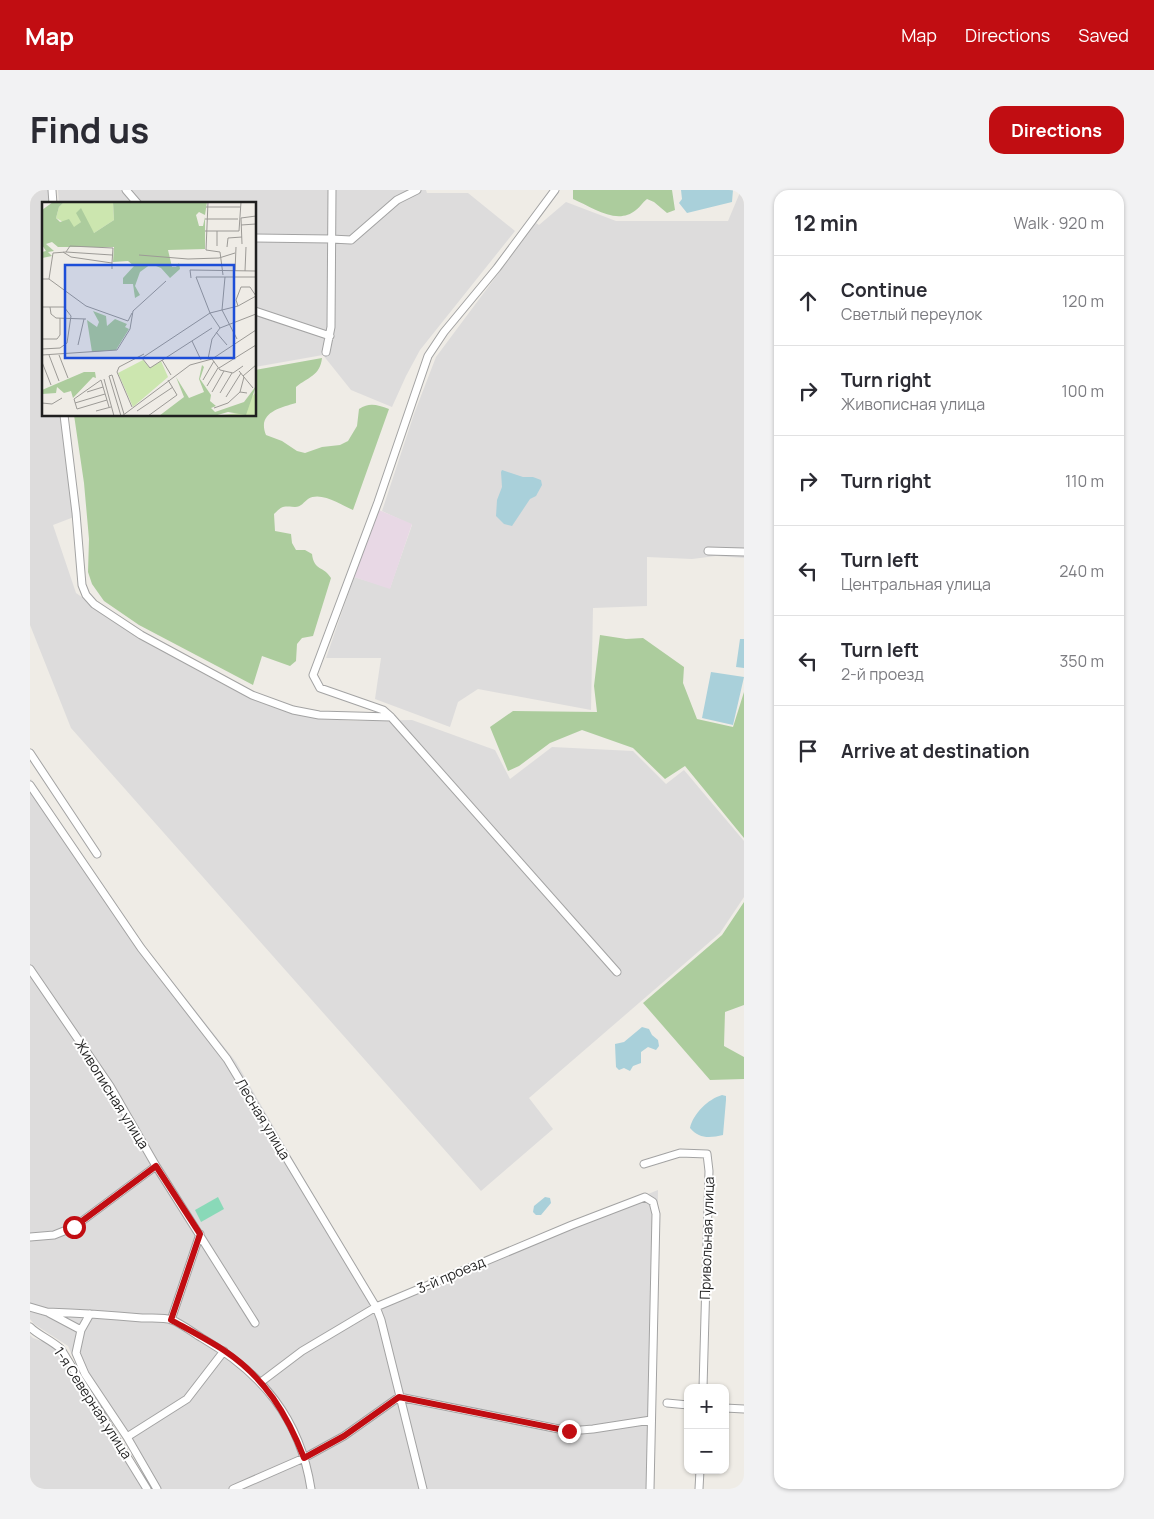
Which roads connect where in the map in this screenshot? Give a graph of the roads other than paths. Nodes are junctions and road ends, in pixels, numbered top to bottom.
1 (126, 190) edge
2 (332, 190) edge
3 (417, 190) edge
4 (555, 190) edge
5 (136, 202) edge
6 (256, 238) edge
7 (331, 239) junction
8 (256, 310) edge
9 (330, 336) junction
10 (326, 352) dead end
11 (64, 416) edge
12 (708, 551) dead end
13 (744, 552) edge
14 (390, 717) junction
15 (30, 753) edge
16 (30, 785) edge
17 (97, 854) dead end
18 (30, 969) edge
19 (617, 972) dead end
20 (644, 1164) dead end
21 (156, 1166) junction
22 (200, 1234) junction
23 (30, 1237) edge
24 (376, 1307) junction
25 (30, 1308) edge
26 (47, 1312) junction
27 (90, 1314) junction
28 (171, 1320) junction
29 (255, 1323) dead end
30 (30, 1327) edge
31 (82, 1330) junction
32 (224, 1351) junction
33 (261, 1382) junction
34 (703, 1384) edge
35 (399, 1397) junction
36 (667, 1403) dead end
37 (684, 1405) edge
38 (729, 1408) edge
39 (744, 1409) edge
40 (651, 1420) junction
41 (127, 1437) junction
42 (304, 1458) junction
43 (700, 1474) edge
44 (147, 1489) edge
45 (157, 1489) edge
46 (233, 1489) edge
47 (311, 1489) edge
48 (422, 1489) edge
49 (650, 1489) edge
50 (699, 1489) edge

1 - 5 street
2 - 7 street
3 - 7 street
4 - 14 street
6 - 7 street
7 - 9 street
8 - 9 street
9 - 10 street
11 - 14 street
12 - 13 street
14 - 19 street
15 - 17 street
16 - 24 street, Лесная улица
18 - 21 street, Живописная улица
20 - 34 street, Привольная улица
21 - 22 street, Живописная улица
21 - 23 street
22 - 28 street
22 - 29 street, Живописная улица
24 - 33 street, 3-й проезд
24 - 35 street, Лесная улица
24 - 40 street, 3-й проезд
25 - 26 street
26 - 27 street
26 - 31 street
27 - 28 street
27 - 31 street
28 - 32 street
30 - 44 street, 1-я Северная улица
31 - 41 street
32 - 33 street
32 - 41 street
33 - 42 street
35 - 40 street
35 - 42 street
35 - 48 street, Лесная улица
36 - 37 street
38 - 39 street
40 - 49 street
41 - 45 street
42 - 46 street
42 - 47 street
43 - 50 street

